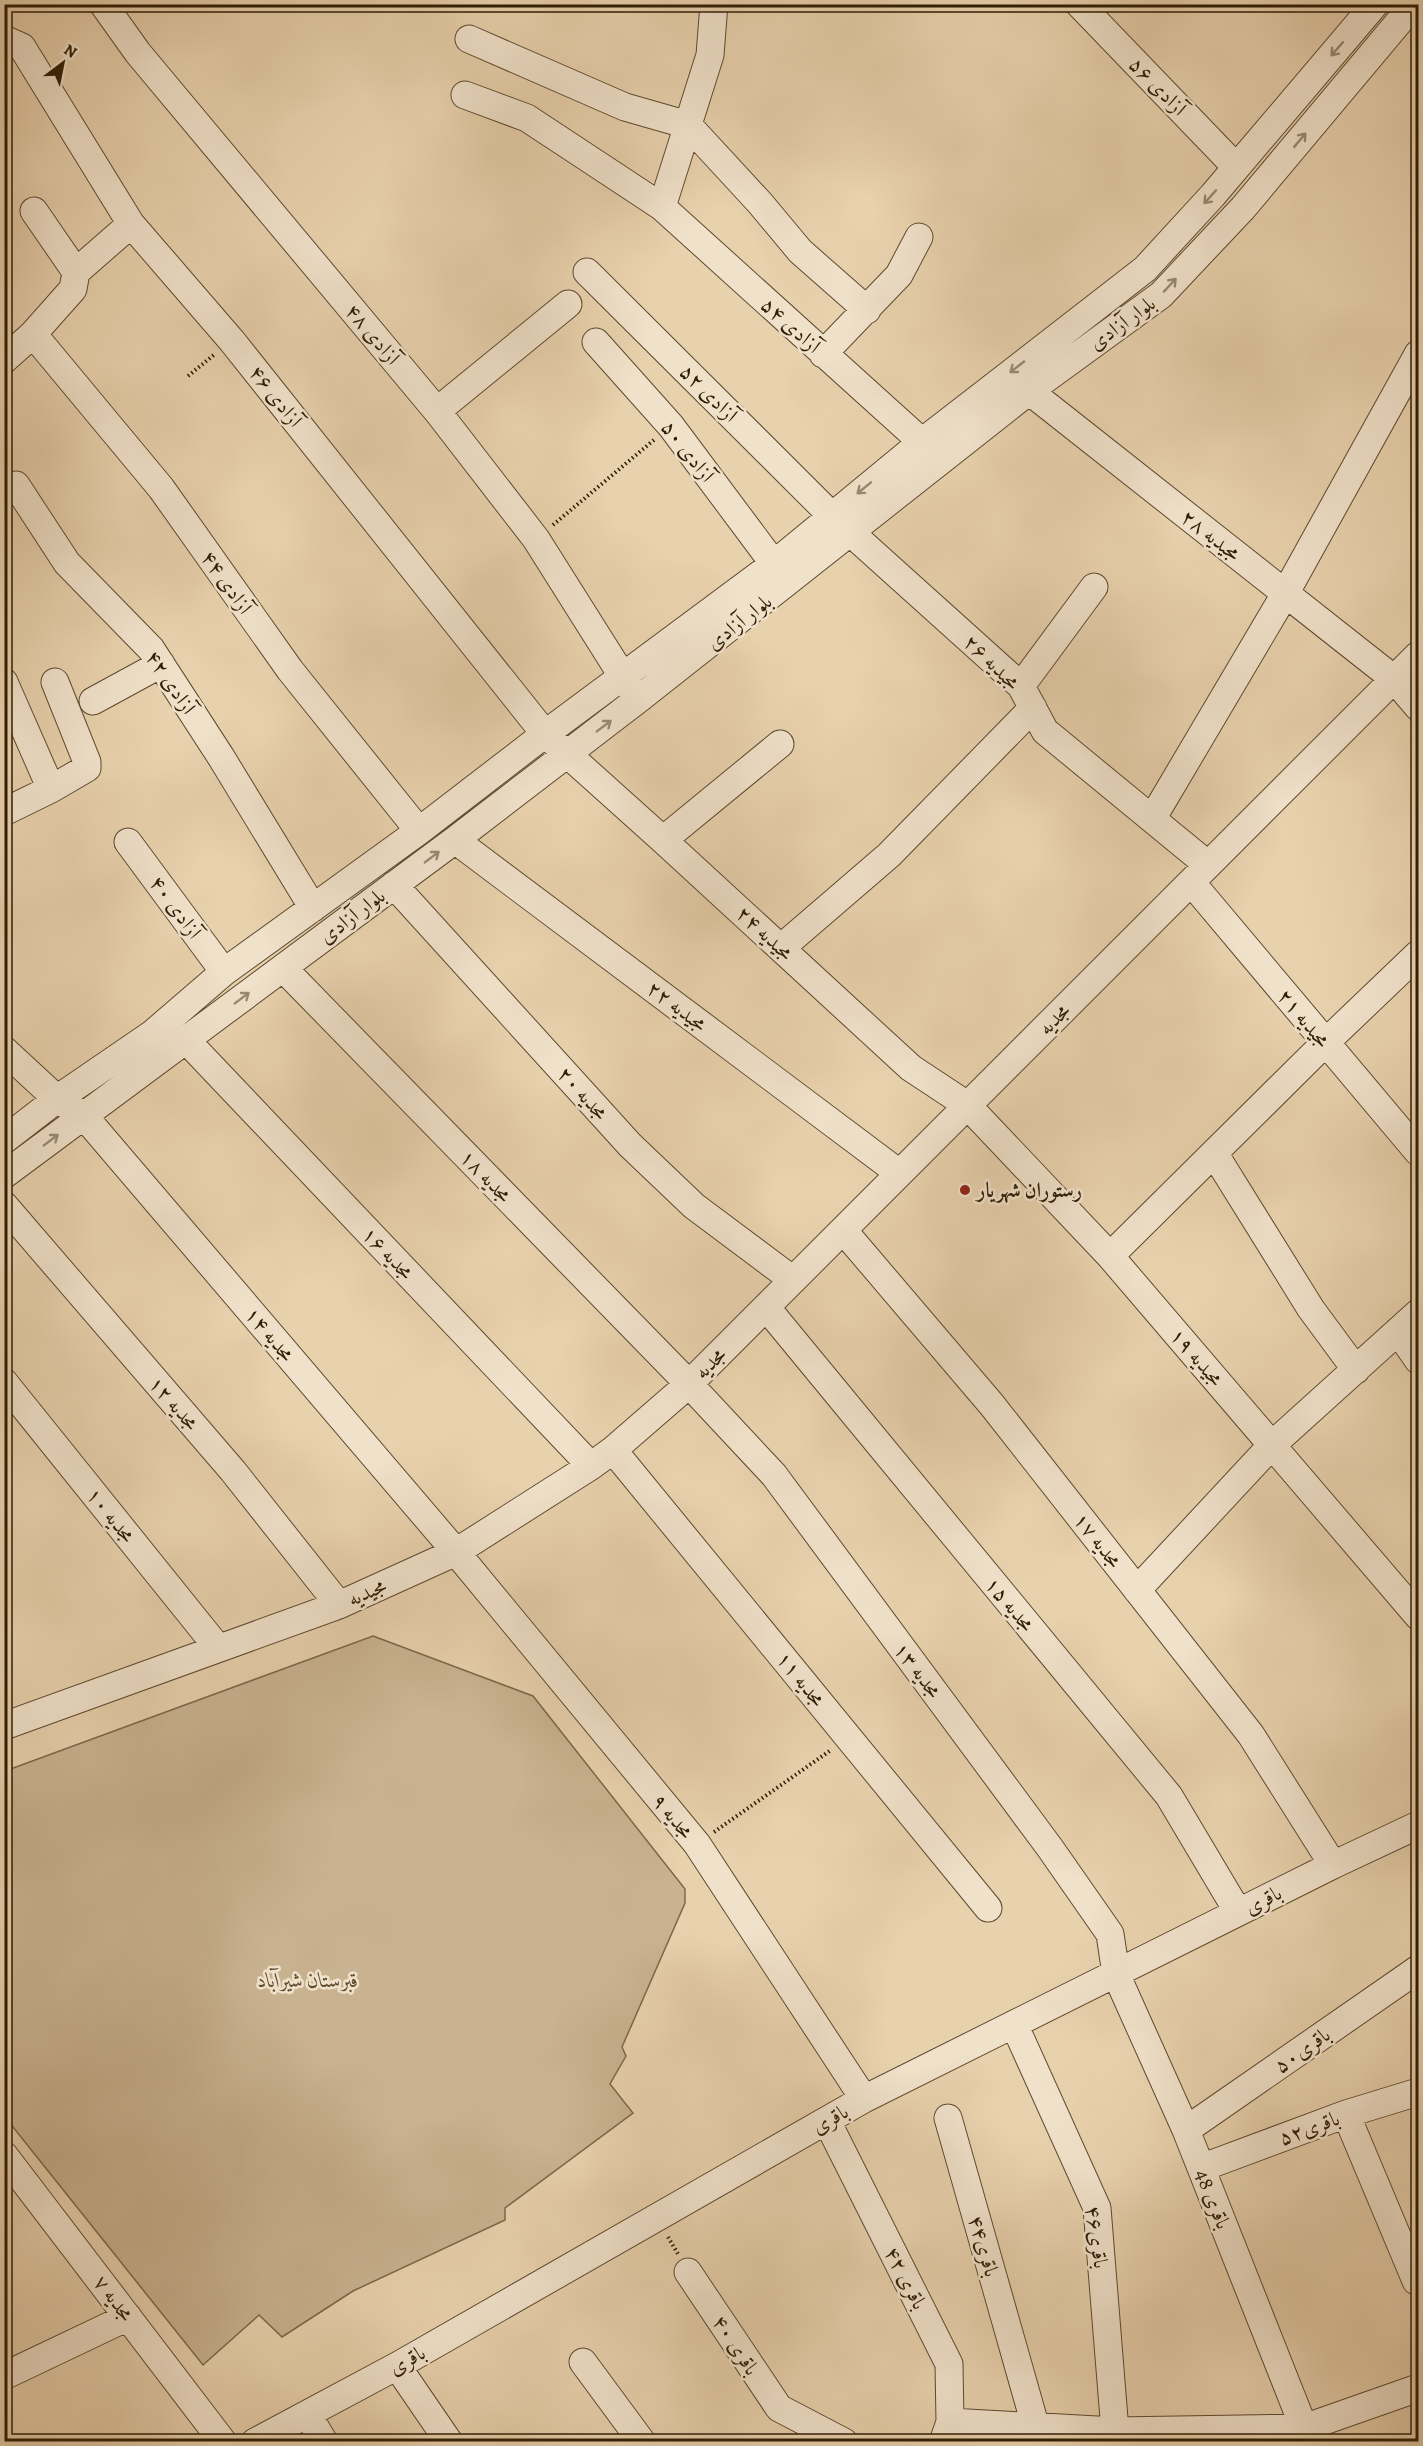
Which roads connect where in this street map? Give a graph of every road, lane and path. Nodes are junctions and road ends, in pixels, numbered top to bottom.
1 (103, 4) edge
2 (714, 4) edge
3 (1079, 4) edge
4 (1414, 4) edge
5 (1369, 7) edge
6 (469, 39) dead end
7 (13, 43) edge
8 (465, 95) dead end
9 (688, 124) junction
10 (1236, 167) junction
11 (662, 207) junction
12 (34, 211) dead end
13 (131, 224) junction
14 (919, 237) dead end
15 (76, 272) junction
16 (587, 272) dead end
17 (568, 304) dead end
18 (867, 310) junction
19 (33, 334) junction
20 (1057, 337) junction
21 (232, 341) junction
22 (596, 342) dead end
23 (823, 354) junction
24 (1419, 354) edge
25 (1073, 358) junction
26 (4, 360) edge
27 (188, 376) dead end
28 (1029, 391) junction
29 (437, 411) junction
30 (671, 426) junction
31 (921, 442) junction
32 (4, 493) edge
33 (831, 515) junction
34 (852, 533) junction
35 (536, 539) junction
36 (774, 564) junction
37 (1094, 587) dead end
38 (1285, 594) junction
39 (1419, 655) edge
40 (161, 664) junction
41 (623, 677) junction
42 (1394, 679) junction
43 (4, 682) edge
44 (55, 682) dead end
45 (1027, 697) junction
46 (640, 698) junction
47 (93, 701) dead end
48 (1419, 707) edge
49 (545, 734) junction
50 (780, 744) dead end
51 (566, 755) junction
52 (51, 789) junction
53 (4, 812) edge
54 (1152, 819) junction
55 (419, 831) junction
56 (455, 840) junction
57 (663, 840) junction
58 (129, 842) dead end
59 (1199, 873) junction
60 (394, 885) junction
61 (313, 908) junction
62 (781, 948) junction
63 (1419, 954) edge
64 (283, 968) junction
65 (225, 972) junction
66 (200, 993) junction
67 (218, 1016) junction
68 (186, 1040) junction
69 (1325, 1043) junction
70 (4, 1050) edge
71 (57, 1099) junction
72 (967, 1105) junction
73 (84, 1116) junction
74 (4, 1140) edge
75 (1419, 1152) edge
76 (1214, 1153) junction
77 (899, 1173) junction
78 (4, 1174) edge
79 (4, 1205) edge
80 (843, 1230) junction
81 (1110, 1256) junction
82 (792, 1280) junction
83 (766, 1307) junction
84 (1419, 1313) edge
85 (1398, 1331) junction
86 (1419, 1360) edge
87 (1356, 1370) junction
88 (4, 1382) edge
89 (689, 1383) junction
90 (1272, 1445) junction
91 (613, 1450) junction
92 (591, 1466) junction
93 (456, 1552) junction
94 (1137, 1590) junction
95 (339, 1605) junction
96 (1419, 1616) edge
97 (218, 1648) junction
98 (4, 1726) edge
99 (848, 1737) junction
100 (1419, 1825) edge
101 (697, 1844) junction
102 (1333, 1865) junction
103 (988, 1908) dead end
104 (1238, 1912) junction
105 (1419, 1969) edge
106 (1116, 1974) junction
107 (1014, 2024) junction
108 (1419, 2092) edge
109 (864, 2099) junction
110 (1346, 2114) junction
111 (948, 2118) dead end
112 (827, 2121) junction
113 (1186, 2130) junction
114 (1201, 2168) junction
115 (10, 2171) edge
116 (657, 2218) junction
117 (688, 2272) joint
118 (1416, 2281) dead end
119 (128, 2317) junction
120 (583, 2362) dead end
121 (397, 2366) junction
122 (4, 2376) edge
123 (1419, 2388) edge
124 (308, 2415) junction
125 (1036, 2428) junction
126 (1115, 2431) junction
127 (947, 2432) edge
128 (1305, 2435) edge
129 (223, 2442) edge
130 (255, 2442) edge
131 (324, 2442) edge
132 (449, 2442) edge
133 (642, 2442) edge
134 (844, 2442) edge

1 - 29 street, آزادی ۴۸
2 - 9 street
3 - 10 street, آزادی ۵۶
25 -> 4 street, بلوار آزادی
5 -> 10 street, بلوار آزادی
6 - 9 street
7 - 13 street, آزادی ۴۶
8 - 11 street, آزادی ۵۴
9 - 11 street
9 - 18 street
10 -> 20 street, بلوار آزادی
11 - 23 street, آزادی ۵۴
12 - 15 street
13 - 15 street
13 - 21 street, آزادی ۴۶
14 - 18 street
15 - 19 street
16 - 33 street, آزادی ۵۲
17 - 29 street
18 - 23 street
19 - 26 street
19 - 55 street, آزادی ۴۴
20 - 25 street
20 -> 31 street, بلوار آزادی
21 - 27 path
21 - 49 street, آزادی ۴۶
22 - 30 street, آزادی ۵۰
23 - 31 street, آزادی ۵۴
24 - 38 street
25 - 28 street, بلوار آزادی
28 - 34 street, بلوار آزادی
28 - 38 street, مجیدیه ۲۸
29 - 35 street, آزادی ۴۸
30 - 35 path
30 - 36 street, آزادی ۵۰
31 -> 33 street, بلوار آزادی
32 - 40 street, آزادی ۴۲
33 - 34 street, آزادی ۵۲
33 - 36 street, بلوار آزادی
34 - 45 street, مجیدیه ۲۶
34 - 46 street, بلوار آزادی
35 - 41 street, آزادی ۴۸
36 - 41 street, بلوار آزادی
37 - 45 street
38 - 42 street, مجیدیه ۲۸
38 - 54 street
39 - 42 street, مجدیه
40 - 47 street
40 - 61 street, آزادی ۴۲
41 - 46 street, آزادی ۴۸
41 - 49 street, بلوار آزادی
42 - 48 street, مجیدیه ۲۸
42 - 59 street, مجدیه
43 - 52 street
44 - 52 street
45 - 54 street, مجیدیه ۲۶
45 - 62 street
51 -> 46 street, بلوار آزادی
49 - 51 street, آزادی ۴۶
49 - 55 street, بلوار آزادی
50 - 57 street
51 - 56 street, بلوار آزادی
51 - 57 street, مجیدیه ۲۴
52 - 53 street
54 - 59 street, مجیدیه ۲۶
55 - 61 street, بلوار آزادی
60 -> 56 street, بلوار آزادی
56 - 77 street, مجیدیه ۲۲
57 - 62 street, مجیدیه ۲۴
58 - 65 street, آزادی ۴۰
59 - 69 street, مجیدیه ۲۱
59 - 72 street, مجدیه
60 - 64 street, بلوار آزادی
60 - 82 street, مجدیه ۲۰
61 - 65 street, بلوار آزادی
62 - 72 street, مجیدیه ۲۴
63 - 69 street
67 -> 64 street, بلوار آزادی
64 - 89 street, مجدیه ۱۸
65 - 66 street, بلوار آزادی
66 - 67 street
66 - 71 street, بلوار آزادی
67 - 68 street, بلوار آزادی
68 - 73 street, بلوار آزادی
68 - 92 street, مجدیه ۱۶
69 - 75 street, مجیدیه ۲۱
69 - 76 street
70 - 71 street, مجدیه ۱۴
71 - 73 street, مجدیه ۱۴
71 - 74 street, بلوار آزادی
72 - 77 street, مجدیه
72 - 81 street, مجیدیه ۱۹
78 -> 73 street, بلوار آزادی
73 - 93 street, مجدیه ۱۴
76 - 81 street
76 - 87 street
77 - 80 street, مجدیه
79 - 95 street, مجدیه ۱۲
80 - 82 street, مجدیه
80 - 94 street, مجدیه ۱۷
81 - 90 street, مجیدیه ۱۹
82 - 83 street, مجدیه
83 - 89 street, مجدیه
83 - 104 street, مجدیه ۱۵
84 - 85 street
85 - 86 street
85 - 87 street
87 - 90 street
88 - 97 street, مجدیه ۱۰
89 - 91 street, مجیدیه
89 - 106 street, مجدیه ۱۳
90 - 94 street
90 - 96 street, مجیدیه ۱۹
91 - 92 street, مجیدیه
91 - 99 street, مجدیه ۱۱
92 - 93 street, مجیدیه
93 - 95 street, مجیدیه
93 - 101 street, مجدیه ۹
94 - 102 street, مجدیه ۱۷
95 - 97 street, مجیدیه
97 - 98 street, مجیدیه
99 - 101 path
99 - 103 street, مجدیه ۱۱
100 - 102 street, باقری
101 - 109 street, مجدیه ۹
102 - 104 street, باقری
104 - 106 street, باقری
105 - 113 street, باقری۵۰
106 - 107 street, باقری
106 - 113 street, باقری 48
107 - 109 street, باقری
107 - 126 street, باقری۴۶
108 - 110 street, باقری۵۲
109 - 112 street, باقری
110 - 114 street, باقری۵۲
110 - 118 street
111 - 125 street, باقری۴۴
112 - 116 street, باقری
112 - 127 street, باقری ۴۲
113 - 114 street, باقری 48
114 - 128 street, باقری 48
115 - 119 street, مجدیه ۷
116 - 117 path
116 - 121 street, باقری
117 - 134 street, باقری ۴۰
119 - 122 street
119 - 129 street, مجدیه ۷
120 - 133 street
121 - 124 street, باقری
121 - 132 street
123 - 128 street
124 - 130 street, باقری
124 - 131 street
125 - 126 street
125 - 127 street
126 - 128 street

